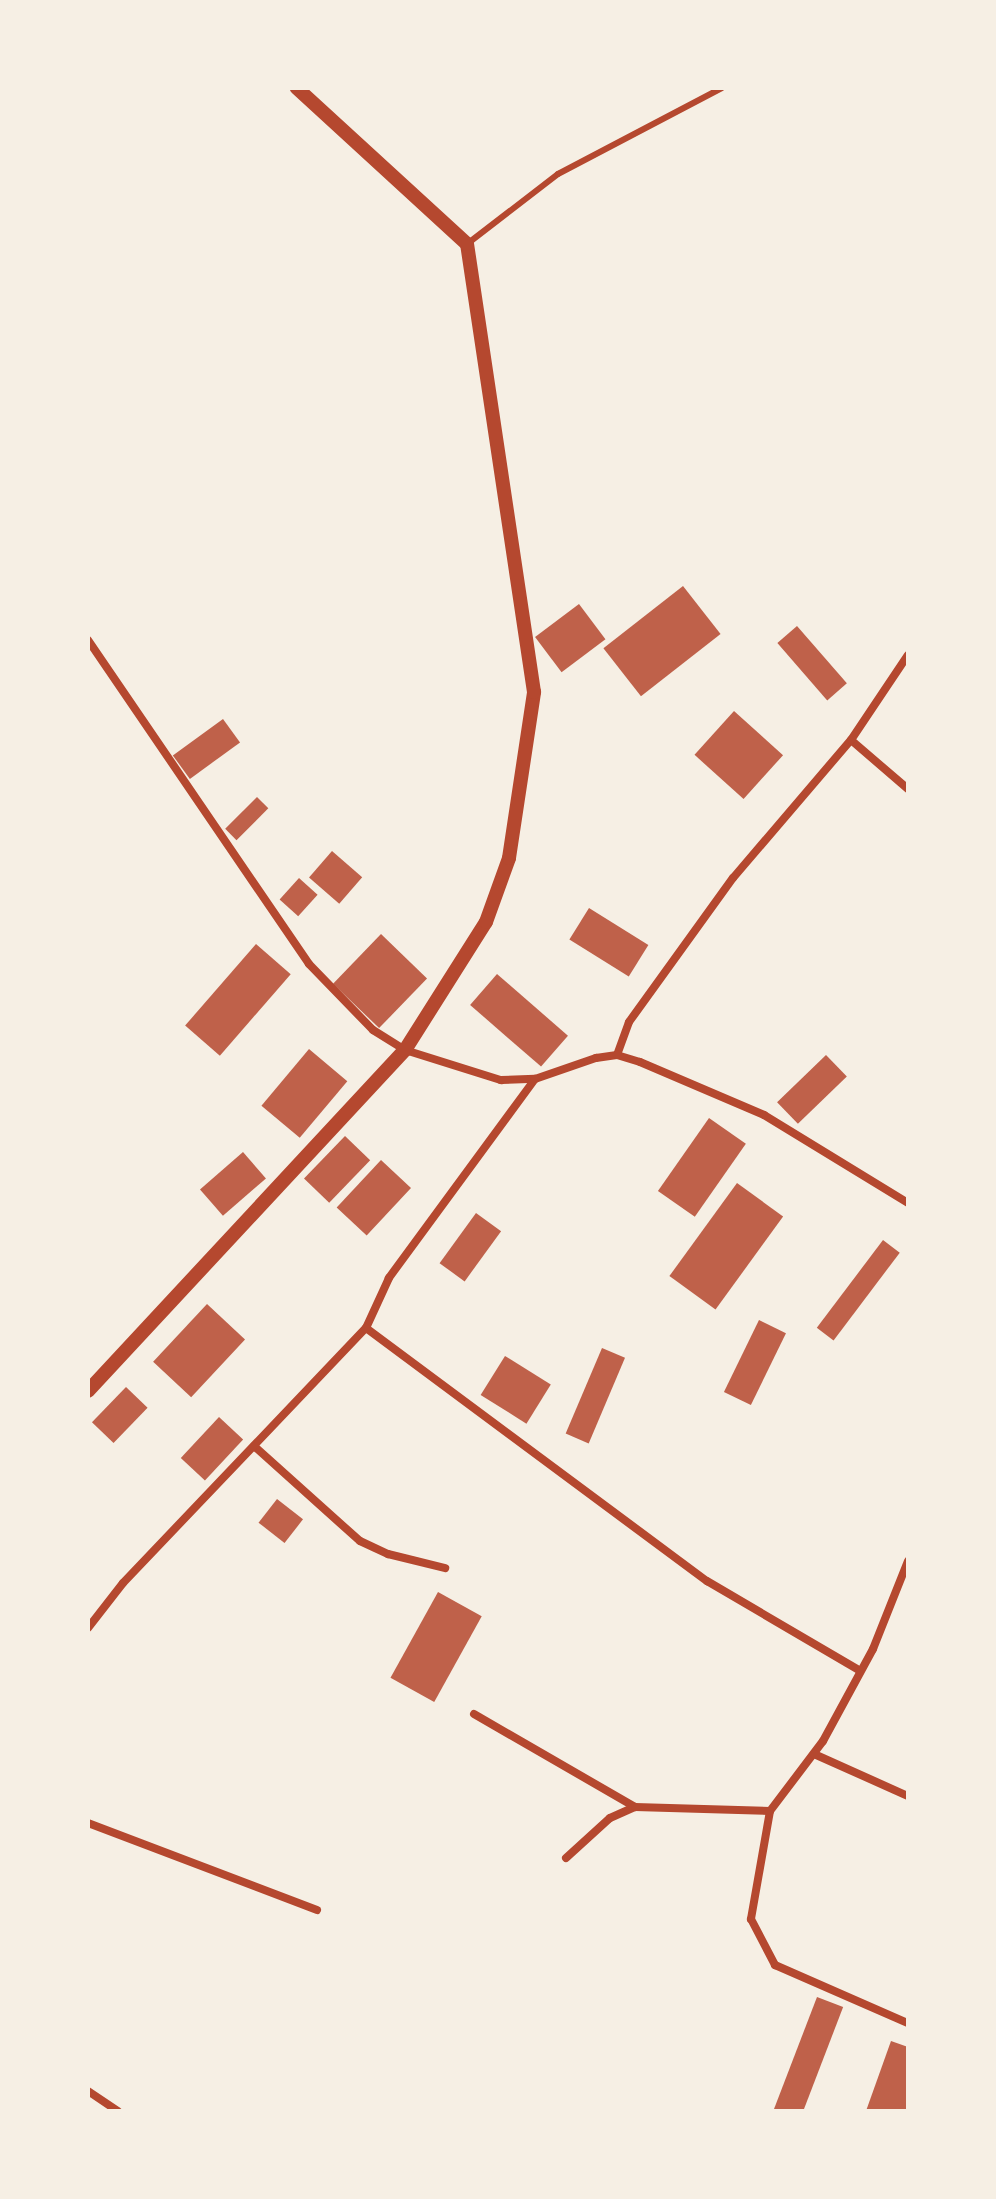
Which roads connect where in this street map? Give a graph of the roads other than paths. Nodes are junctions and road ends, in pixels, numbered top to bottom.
1 (297, 88) edge
2 (722, 88) edge
3 (467, 244) junction
4 (88, 640) edge
5 (908, 655) edge
6 (851, 740) junction
7 (908, 789) edge
8 (405, 1050) junction
9 (617, 1055) junction
10 (535, 1079) junction
11 (908, 1203) edge
12 (366, 1328) junction
13 (88, 1391) edge
14 (254, 1446) junction
15 (908, 1561) edge
16 (445, 1568) dead end
17 (88, 1628) edge
18 (859, 1670) junction
19 (474, 1714) dead end
20 (814, 1754) junction
21 (908, 1796) edge
22 (635, 1807) junction
23 (770, 1811) junction
24 (88, 1823) edge
25 (566, 1858) dead end
26 (317, 1910) dead end
27 (908, 2023) edge
28 (88, 2091) edge
29 (118, 2111) edge

1 - 3 street
2 - 3 lane
3 - 8 street
4 - 8 street
5 - 6 street
6 - 7 street
6 - 9 street
8 - 10 street
8 - 13 street
9 - 10 street
9 - 11 street
10 - 12 street
12 - 14 street
12 - 18 street
14 - 16 street
14 - 17 street
15 - 18 street
18 - 20 street
19 - 22 street
20 - 21 street
20 - 23 street
22 - 23 street
22 - 25 street
23 - 27 street
24 - 26 street
28 - 29 street

